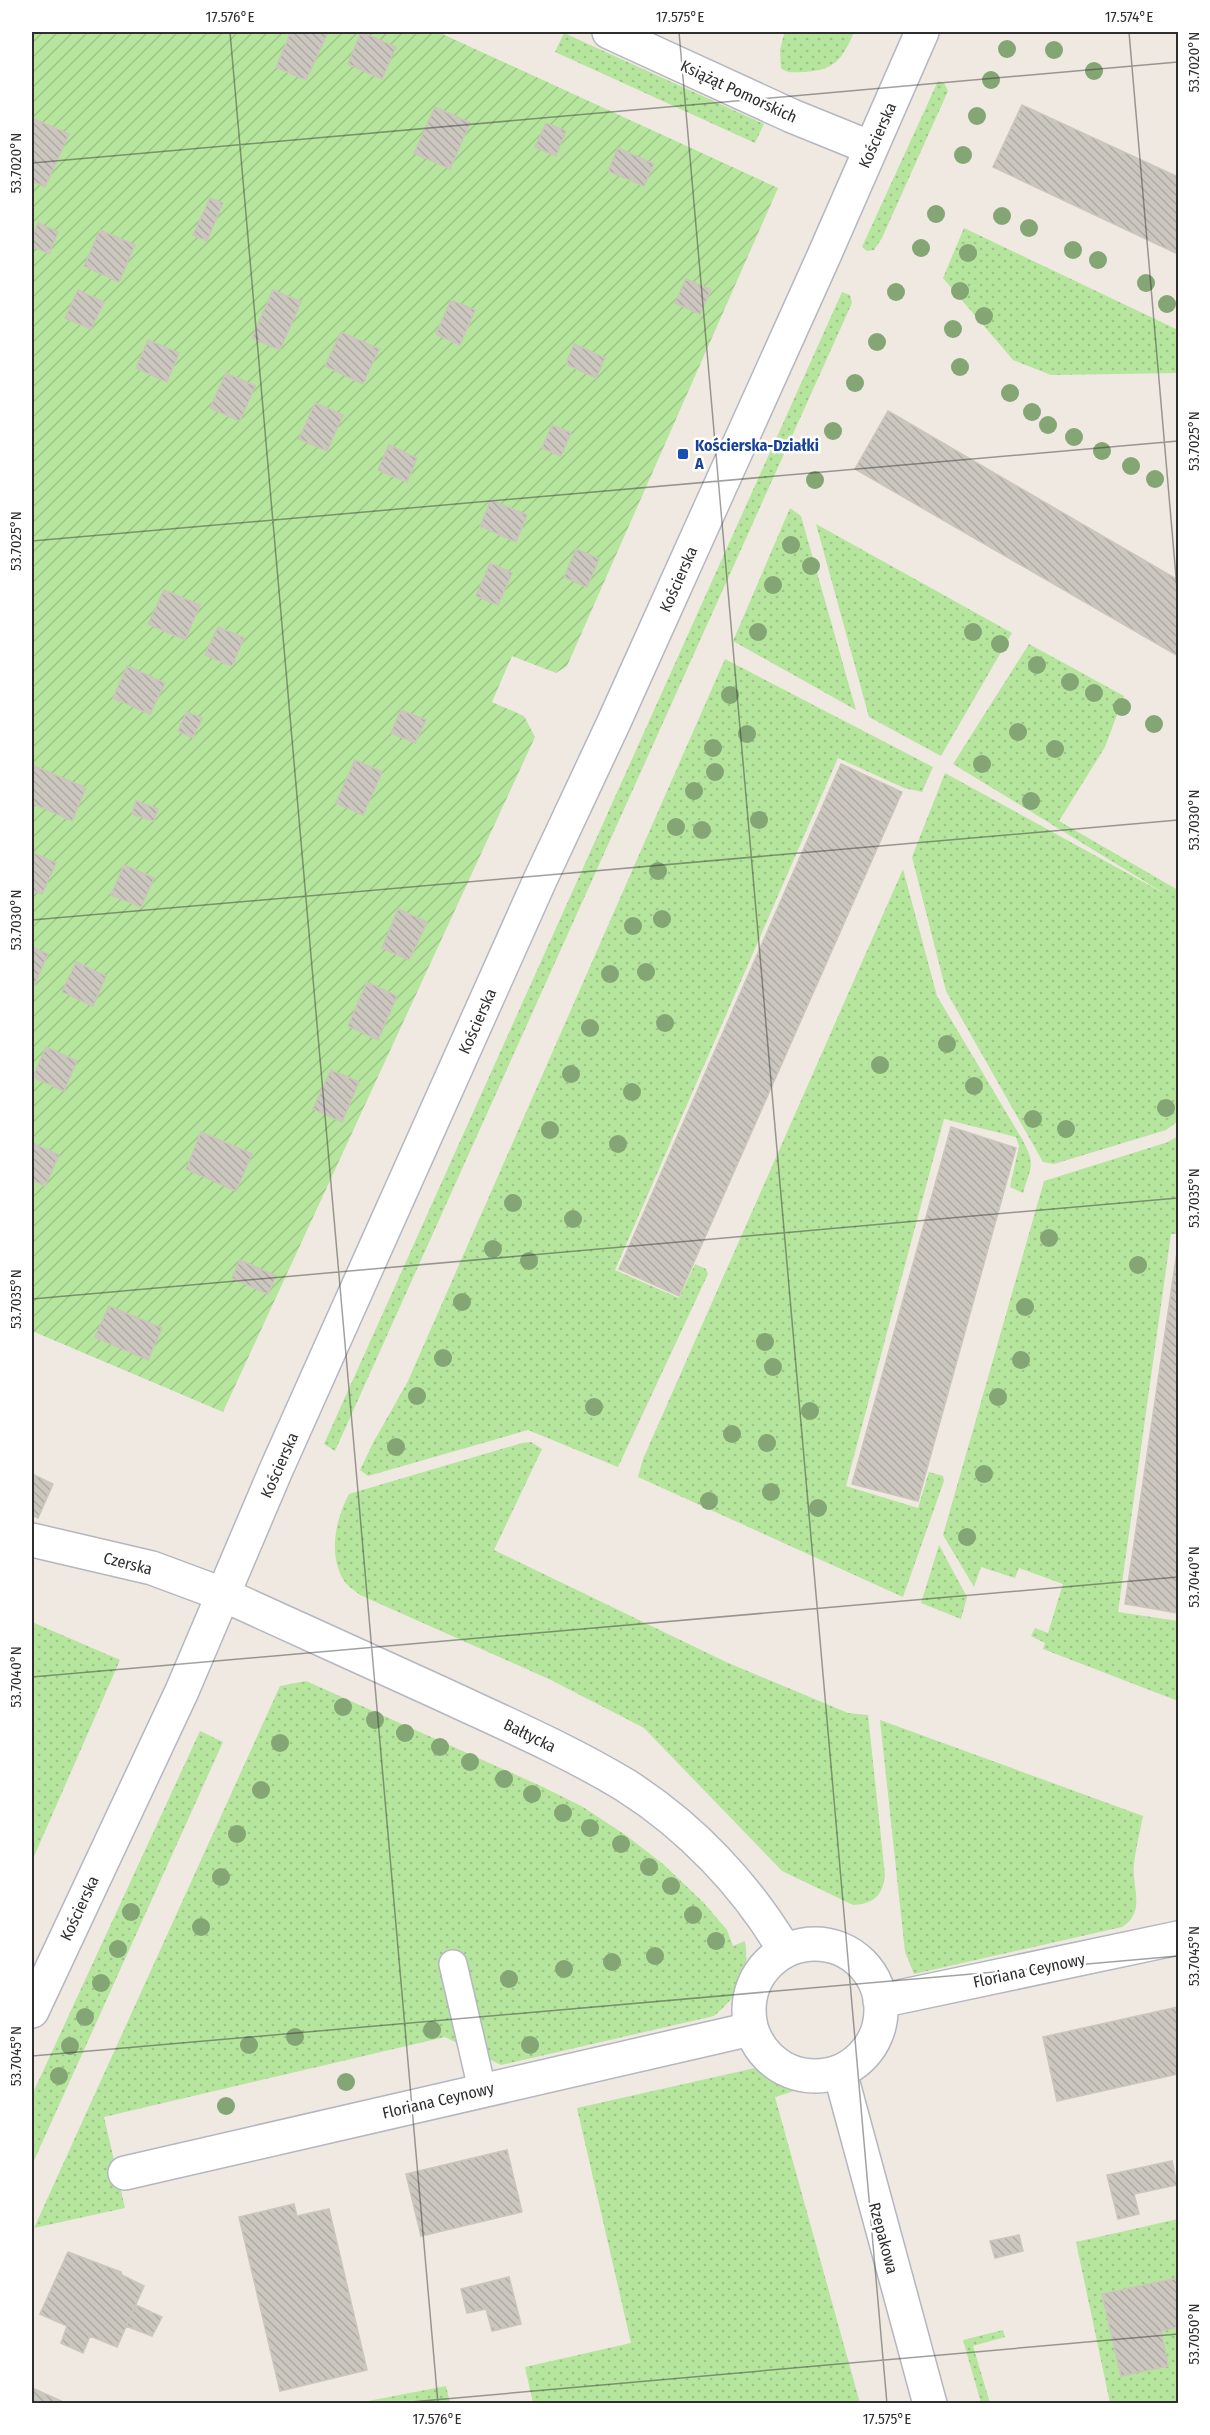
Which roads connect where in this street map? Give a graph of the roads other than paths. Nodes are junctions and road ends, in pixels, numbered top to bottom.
1 (609, 32) edge
2 (922, 32) edge
3 (871, 148) junction
4 (32, 1540) edge
5 (222, 1594) junction
6 (1179, 1938) edge
7 (785, 1951) junction
8 (453, 1964) dead end
9 (880, 2001) junction
10 (32, 2010) edge
11 (751, 2030) junction
12 (840, 2072) junction
13 (482, 2089) junction
14 (125, 2173) dead end
15 (930, 2403) edge

1 - 3 street, Książąt Pomorskich
2 - 3 street, Kościerska
3 - 5 street, Kościerska
4 - 5 street, Czerska
5 - 7 street, Bałtycka
5 - 10 street, Kościerska
6 - 9 street, Floriana Ceynowy
7 - 9 street
7 - 11 street
8 - 13 lane
9 - 12 street
11 - 12 street
11 - 13 street, Floriana Ceynowy
12 - 15 street, Rzepakowa
13 - 14 street, Floriana Ceynowy

